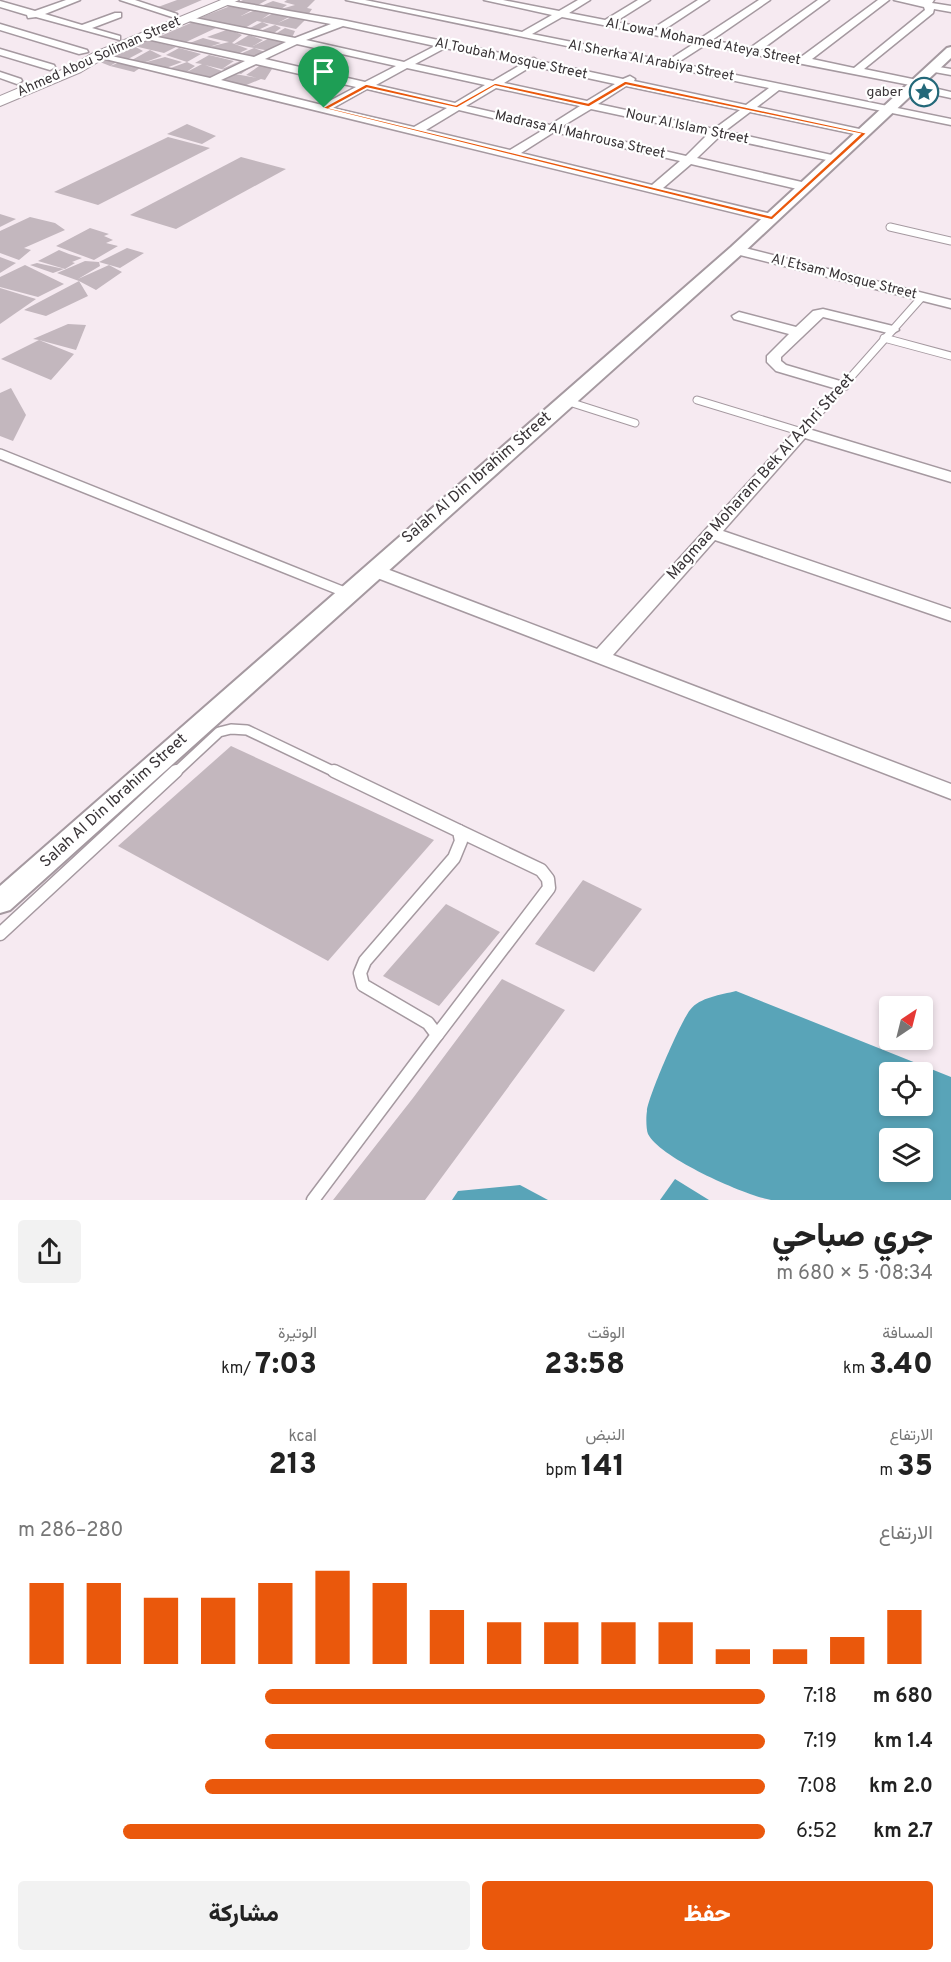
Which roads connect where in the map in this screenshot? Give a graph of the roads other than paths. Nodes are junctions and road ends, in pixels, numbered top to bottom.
1 (75, 0) edge
2 (351, 0) edge
3 (489, 0) edge
4 (585, 0) edge
5 (645, 0) edge
6 (704, 0) edge
7 (765, 0) edge
8 (824, 0) edge
9 (884, 0) edge
10 (899, 0) edge
11 (130, 1) edge
12 (219, 1) edge
13 (520, 3) edge
14 (929, 3) edge
15 (0, 4) edge
16 (379, 6) junction
17 (951, 9) edge
18 (560, 14) junction
19 (34, 15) junction
20 (118, 15) dead end
21 (179, 17) junction
22 (606, 22) junction
23 (342, 23) junction
24 (69, 24) junction
25 (479, 26) junction
26 (0, 27) edge
27 (82, 28) junction
28 (653, 32) junction
29 (523, 35) junction
30 (34, 37) junction
31 (143, 37) junction
32 (117, 38) junction
33 (296, 41) junction
34 (703, 41) junction
35 (564, 44) junction
36 (444, 45) junction
37 (752, 51) junction
38 (951, 51) edge
39 (0, 52) edge
40 (83, 52) junction
41 (98, 56) junction
42 (254, 60) junction
43 (803, 61) junction
44 (531, 63) junction
45 (662, 63) junction
46 (53, 65) junction
47 (406, 65) junction
48 (76, 69) junction
49 (942, 70) edge
50 (855, 71) junction
51 (0, 75) edge
52 (17, 81) junction
53 (211, 81) junction
54 (625, 83) junction
55 (495, 84) junction
56 (915, 85) junction
57 (366, 86) junction
58 (777, 87) junction
59 (0, 88) edge
60 (951, 95) edge
61 (0, 101) edge
62 (589, 105) junction
63 (457, 107) junction
64 (324, 108) junction
65 (748, 109) junction
66 (890, 110) junction
67 (951, 122) edge
68 (553, 129) junction
69 (416, 131) junction
70 (716, 133) junction
71 (864, 133) junction
72 (512, 154) junction
73 (836, 159) junction
74 (689, 160) junction
75 (806, 187) junction
76 (654, 189) junction
77 (772, 218) junction
78 (890, 227) dead end
79 (951, 241) edge
80 (737, 250) junction
81 (921, 297) junction
82 (951, 304) edge
83 (740, 316) dead end
84 (799, 332) junction
85 (888, 334) junction
86 (951, 356) edge
87 (842, 386) junction
88 (566, 400) junction
89 (697, 400) dead end
90 (635, 423) dead end
91 (802, 432) junction
92 (0, 454) edge
93 (951, 477) edge
94 (711, 533) junction
95 (374, 570) junction
96 (347, 593) junction
97 (951, 615) edge
98 (601, 657) junction
99 (951, 792) edge
100 (459, 831) junction
101 (0, 902) edge
102 (0, 934) edge
103 (436, 1035) junction
104 (313, 1200) edge

1 - 19 street
2 - 16 street, Al Sherka Al Arabiya Street
3 - 13 street, Al Lowa' Mohamed Ateya Street
4 - 18 street
5 - 22 street
6 - 28 street
7 - 34 street
8 - 37 street
9 - 43 street
10 - 14 street
11 - 21 street, Nour Al Islam Street
12 - 21 main road, Ahmed Abou Soliman Street
12 - 23 street, Al Toubah Mosque Street
13 - 18 street, Al Lowa' Mohamed Ateya Street
14 - 17 street
14 - 50 street
15 - 19 street
16 - 23 street
16 - 25 street, Al Sherka Al Arabiya Street
18 - 22 street, Al Lowa' Mohamed Ateya Street
18 - 29 street
19 - 24 street
19 - 26 street
20 - 27 street
21 - 31 main road, Ahmed Abou Soliman Street
21 - 32 main road, Ahmed Abou Soliman Street
21 - 33 street, Nour Al Islam Street
22 - 28 street, Al Lowa' Mohamed Ateya Street
23 - 33 street
23 - 36 street, Al Toubah Mosque Street
24 - 27 street
24 - 30 street
25 - 29 street, Al Sherka Al Arabiya Street
25 - 36 street
26 - 30 street
27 - 32 street
28 - 34 street, Al Lowa' Mohamed Ateya Street
29 - 35 street, Al Sherka Al Arabiya Street
30 - 40 street
31 - 41 main road, Ahmed Abou Soliman Street
31 - 42 street, Madrasa Al Mahrousa Street
32 - 40 main road, Ahmed Abou Soliman Street
33 - 42 street
33 - 47 street, Nour Al Islam Street
34 - 37 street, Al Lowa' Mohamed Ateya Street
34 - 45 street
35 - 44 street
35 - 45 street, Al Sherka Al Arabiya Street
36 - 44 street, Al Toubah Mosque Street
36 - 47 street
37 - 43 street, Al Lowa' Mohamed Ateya Street
38 - 49 street, Salah Al Din Ibrahim Street
39 - 46 street
40 - 46 main road, Ahmed Abou Soliman Street
41 - 48 main road, Ahmed Abou Soliman Street
41 - 53 street
42 - 53 street
42 - 57 street, Madrasa Al Mahrousa Street
43 - 50 street, Al Lowa' Mohamed Ateya Street
44 - 54 street, Al Toubah Mosque Street
44 - 55 street
45 - 54 street
45 - 58 street, Al Sherka Al Arabiya Street
46 - 48 main road
46 - 52 main road, Ahmed Abou Soliman Street
47 - 55 street, Nour Al Islam Street
47 - 57 street
48 - 61 main road, Ahmed Abou Soliman Street
49 - 56 street, Salah Al Din Ibrahim Street
50 - 56 street, Al Lowa' Mohamed Ateya Street
51 - 52 street
52 - 59 main road, Ahmed Abou Soliman Street
53 - 64 street
54 - 62 street
54 - 65 street, Al Toubah Mosque Street
55 - 62 street, Nour Al Islam Street
55 - 63 street
56 - 60 street, Al Lowa' Mohamed Ateya Street
56 - 66 street, Salah Al Din Ibrahim Street
57 - 63 street, Madrasa Al Mahrousa Street
57 - 64 street
58 - 65 street
58 - 66 street, Al Sherka Al Arabiya Street
62 - 68 street
62 - 70 street, Nour Al Islam Street
63 - 68 street, Madrasa Al Mahrousa Street
63 - 69 street
64 - 69 street
65 - 70 street
65 - 71 street, Al Toubah Mosque Street
66 - 67 street, Al Sherka Al Arabiya Street
66 - 71 street, Salah Al Din Ibrahim Street
68 - 72 street
68 - 74 street, Madrasa Al Mahrousa Street
69 - 72 street
70 - 73 street, Nour Al Islam Street
70 - 74 street
71 - 73 street, Salah Al Din Ibrahim Street
72 - 76 street
73 - 75 street, Salah Al Din Ibrahim Street
74 - 75 street, Madrasa Al Mahrousa Street
74 - 76 street
75 - 77 street, Salah Al Din Ibrahim Street
76 - 77 street
77 - 80 street, Salah Al Din Ibrahim Street
78 - 79 lane
80 - 81 street, Al Etsam Mosque Street
80 - 88 street, Salah Al Din Ibrahim Street
81 - 82 street, Al Etsam Mosque Street
81 - 85 lane, Magmaa Moharam Bek Al Azhri Street
83 - 84 street
84 - 85 street
84 - 87 street
85 - 86 lane
85 - 87 lane, Magmaa Moharam Bek Al Azhri Street
87 - 91 lane, Magmaa Moharam Bek Al Azhri Street
88 - 90 lane
88 - 95 street, Salah Al Din Ibrahim Street
89 - 91 lane
91 - 93 street
91 - 94 street, Magmaa Moharam Bek Al Azhri Street
92 - 96 lane
94 - 97 street
94 - 98 street, Magmaa Moharam Bek Al Azhri Street
95 - 96 street, Salah Al Din Ibrahim Street
95 - 98 street
96 - 101 street, Salah Al Din Ibrahim Street
98 - 99 street
100 - 102 lane
100 - 103 lane
100 - 103 lane
103 - 104 lane

